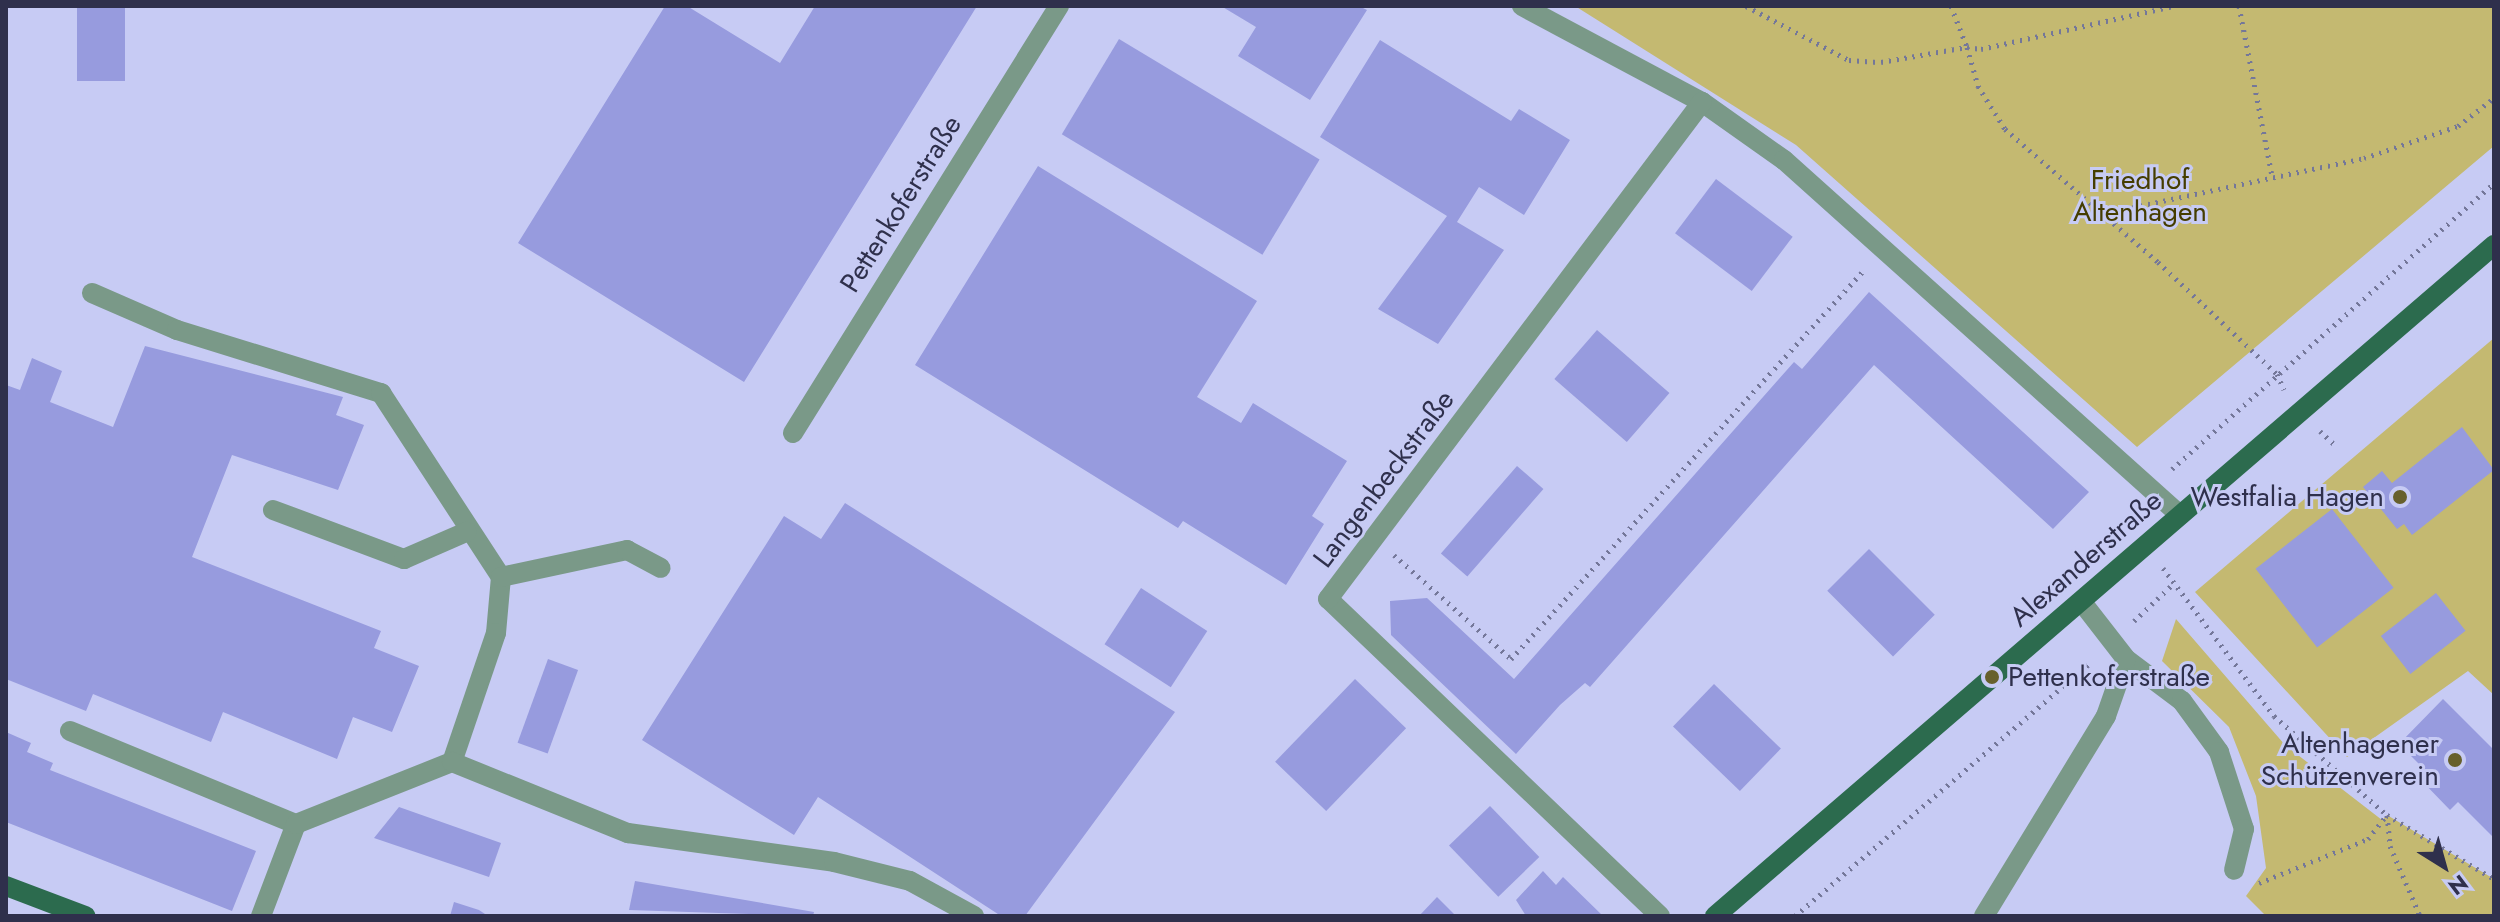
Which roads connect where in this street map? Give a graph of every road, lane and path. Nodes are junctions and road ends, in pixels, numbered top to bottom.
1 (1059, 6) edge
2 (1522, 6) edge
3 (1746, 6) edge
4 (1951, 6) edge
5 (2173, 6) edge
6 (2239, 6) edge
7 (1967, 47) junction
8 (2494, 98) edge
9 (1702, 102) junction
10 (2272, 175) junction
11 (2494, 183) edge
12 (2101, 214) junction
13 (2494, 245) edge
14 (1886, 246) junction
15 (92, 293) dead end
16 (2277, 374) junction
17 (2295, 416) junction
18 (793, 433) dead end
19 (2149, 490) junction
20 (273, 510) dead end
21 (2180, 515) junction
22 (466, 532) junction
23 (1376, 538) junction
24 (661, 568) dead end
25 (501, 577) junction
26 (2081, 601) junction
27 (2116, 638) junction
28 (2126, 659) junction
29 (70, 731) dead end
30 (452, 762) junction
31 (2387, 815) junction
32 (296, 824) junction
33 (2238, 877) joint
34 (2494, 879) edge
35 (6, 886) edge
36 (85, 916) edge
37 (261, 916) edge
38 (974, 916) edge
39 (1660, 916) edge
40 (1715, 916) edge
41 (1795, 916) edge
42 (1984, 916) edge
43 (2420, 916) edge

1 - 18 street, Pettenkoferstraße
2 - 9 street
3 - 7 path
4 - 7 path
5 - 7 path
6 - 10 path
7 - 12 path
8 - 10 path
9 - 14 street
9 - 23 street, Langenbeckstraße
10 - 12 path
11 - 16 path
12 - 16 path
13 - 17 main road, Alexanderstraße
14 - 19 street
14 - 23 path
15 - 22 street
16 - 17 path
16 - 19 path
17 - 21 main road, Alexanderstraße
19 - 21 street
20 - 22 street
21 - 26 main road, Alexanderstraße
22 - 25 street
23 - 39 street, Langenbeckstraße
24 - 25 street
25 - 30 street
26 - 27 street
26 - 40 main road, Alexanderstraße
27 - 28 street
27 - 31 path
27 - 41 path
28 - 33 street
28 - 42 street
29 - 32 street
30 - 32 street
30 - 38 street
31 - 33 path
31 - 34 path
31 - 43 path
32 - 37 street
35 - 36 main road

